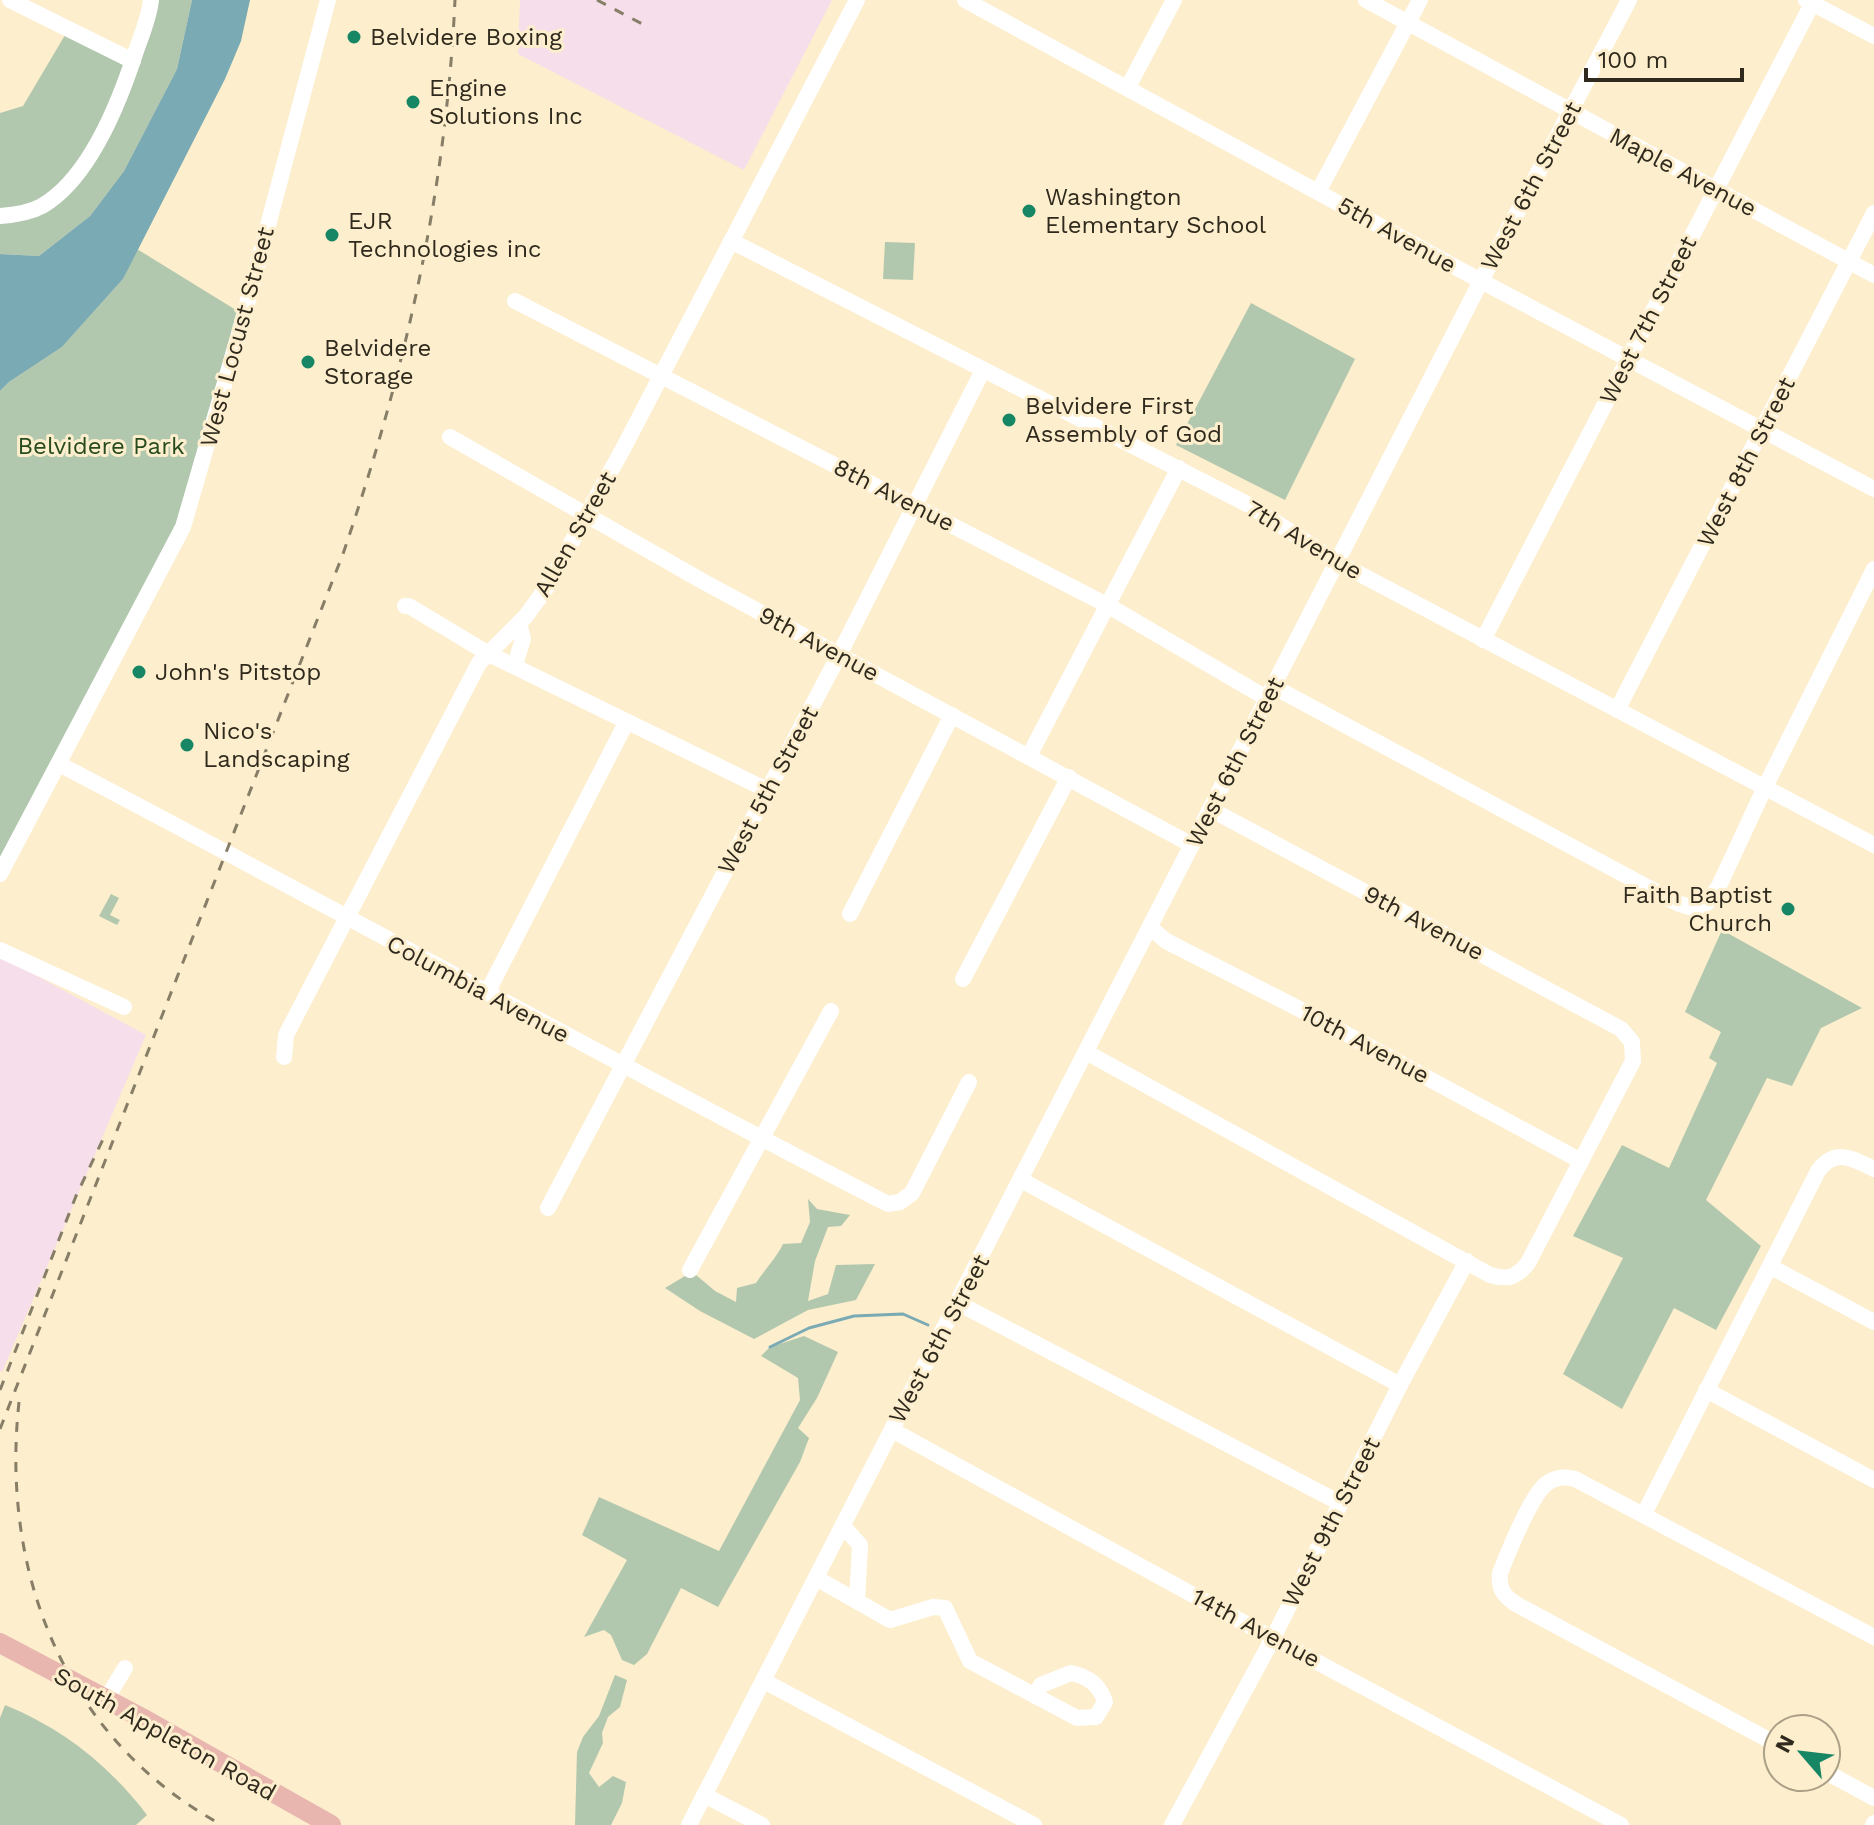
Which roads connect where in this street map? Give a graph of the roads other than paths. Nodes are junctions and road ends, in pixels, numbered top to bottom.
1 (10, 0) edge
2 (151, 0) edge
3 (328, 0) edge
4 (857, 0) edge
5 (965, 0) edge
6 (1174, 0) edge
7 (1366, 0) edge
8 (1420, 0) edge
9 (1629, 0) edge
10 (1810, 1) edge
11 (1408, 23) junction
12 (1874, 36) edge
13 (133, 61) junction
14 (1128, 87) junction
15 (1571, 111) junction
16 (1716, 189) junction
17 (1318, 192) junction
18 (1874, 213) edge
19 (0, 216) edge
20 (731, 241) junction
21 (1849, 261) junction
22 (1874, 275) edge
23 (1481, 281) junction
24 (515, 301) dead end
25 (1628, 358) junction
26 (983, 370) junction
27 (661, 376) junction
28 (1763, 430) junction
29 (450, 437) dead end
30 (1179, 468) junction
31 (1874, 489) edge
32 (915, 506) junction
33 (587, 516) junction
34 (1337, 562) junction
35 (1874, 569) edge
36 (1107, 605) junction
37 (405, 606) dead end
38 (519, 623) junction
39 (1483, 640) junction
40 (489, 654) junction
41 (839, 655) junction
42 (515, 665) junction
43 (1271, 693) junction
44 (1617, 710) junction
45 (952, 715) junction
46 (626, 723) junction
47 (1029, 756) junction
48 (59, 764) junction
49 (1069, 777) junction
50 (1765, 787) junction
51 (767, 790) junction
52 (1210, 809) junction
53 (1192, 845) junction
54 (1874, 845) edge
55 (0, 874) edge
56 (850, 914) dead end
57 (346, 918) junction
58 (1151, 928) junction
59 (0, 950) edge
60 (963, 979) dead end
61 (487, 993) junction
62 (124, 1007) dead end
63 (831, 1011) dead end
64 (1086, 1052) junction
65 (284, 1057) dead end
66 (624, 1067) junction
67 (969, 1082) dead end
68 (762, 1139) junction
69 (1581, 1161) junction
70 (1874, 1169) edge
71 (1021, 1180) junction
72 (548, 1208) dead end
73 (1467, 1261) junction
74 (1771, 1267) junction
75 (690, 1270) dead end
76 (958, 1303) junction
77 (1874, 1322) edge
78 (1400, 1385) junction
79 (1706, 1390) junction
80 (892, 1430) junction
81 (1874, 1480) edge
82 (1340, 1503) junction
83 (1644, 1514) junction
84 (843, 1526) junction
85 (816, 1578) junction
86 (857, 1601) junction
87 (1874, 1637) edge
88 (1273, 1638) junction
89 (0, 1643) edge
90 (125, 1668) dead end
91 (764, 1681) junction
92 (1035, 1696) dead end
93 (107, 1698) junction
94 (1762, 1736) edge
95 (1842, 1781) edge
96 (704, 1795) junction
97 (1874, 1798) edge
98 (331, 1825) edge
99 (689, 1825) edge
100 (762, 1825) edge
101 (1034, 1825) edge
102 (1172, 1825) edge
103 (1621, 1825) edge

1 - 13 street
2 - 13 street
3 - 48 street, West Locust Street
4 - 20 street, Allen Street
5 - 14 street, 5th Avenue
6 - 14 street
7 - 11 street, Maple Avenue
8 - 11 street
9 - 15 street, West 6th Street
10 - 12 street
10 - 16 street, West 7th Street
11 - 15 street, Maple Avenue
11 - 17 street
13 - 19 street
14 - 17 street, 5th Avenue
15 - 16 street, Maple Avenue
15 - 23 street, West 6th Street
16 - 21 street, Maple Avenue
16 - 25 street, West 7th Street
17 - 23 street, 5th Avenue
18 - 21 street, West 8th Street
20 - 26 street, 7th Avenue
20 - 27 street, Allen Street
21 - 22 street, Maple Avenue
21 - 28 street, West 8th Street
23 - 25 street, 5th Avenue
23 - 34 street, West 6th Street
24 - 27 street, 8th Avenue
25 - 28 street, 5th Avenue
25 - 39 street, West 7th Street
26 - 30 street, 7th Avenue
26 - 32 street, West 5th Street
27 - 32 street, 8th Avenue
27 - 33 street, Allen Street
28 - 31 street, 5th Avenue
28 - 44 street, West 8th Street
29 - 33 street, 9th Avenue
30 - 34 street, 7th Avenue
30 - 36 street
32 - 36 street, 8th Avenue
32 - 41 street, West 5th Street
33 - 38 street, Allen Street
33 - 41 street, 9th Avenue
34 - 39 street, 7th Avenue
34 - 43 street, West 6th Street
35 - 50 street
36 - 43 street, 8th Avenue
36 - 47 street
37 - 40 street
38 - 40 street, Allen Street
38 - 42 street
39 - 44 street, 7th Avenue
40 - 42 street
40 - 57 street, Allen Street
41 - 45 street, 9th Avenue
41 - 51 street, West 5th Street
42 - 46 street
43 - 50 street, 8th Avenue
43 - 52 street, West 6th Street
44 - 50 street, 7th Avenue
45 - 47 street, 9th Avenue
45 - 56 street
46 - 51 street
46 - 61 street
47 - 49 street, 9th Avenue
48 - 55 street, West Locust Street
48 - 57 street, Columbia Avenue
49 - 53 street, 9th Avenue
49 - 60 street
50 - 54 street, 7th Avenue
51 - 66 street, West 5th Street
52 - 53 street, West 6th Street
52 - 69 street, 9th Avenue
53 - 58 street, West 6th Street
57 - 61 street, Columbia Avenue
57 - 65 street, Allen Street
58 - 64 street, West 6th Street
58 - 69 street, 10th Avenue
59 - 62 street
61 - 66 street, Columbia Avenue
63 - 68 street
64 - 71 street, West 6th Street
64 - 73 street
66 - 68 street, Columbia Avenue
66 - 72 street, West 5th Street
67 - 68 street, Columbia Avenue
68 - 75 street
69 - 73 street
70 - 74 street
71 - 76 street, West 6th Street
71 - 78 street
73 - 78 street, West 9th Street
74 - 77 street
74 - 79 street
76 - 80 street, West 6th Street
76 - 82 street
78 - 82 street, West 9th Street
79 - 81 street
79 - 83 street
80 - 84 street, West 6th Street
80 - 88 street, 14th Avenue
82 - 88 street, West 9th Street
83 - 87 street
83 - 94 street
84 - 85 street, West 6th Street
84 - 86 street
85 - 86 street
85 - 91 street, West 6th Street
86 - 92 street
88 - 102 street, West 9th Street
88 - 103 street, 14th Avenue
89 - 93 main road, South Appleton Road
90 - 93 street
91 - 96 street, West 6th Street
91 - 101 street
93 - 98 main road, South Appleton Road
95 - 97 street
96 - 99 street, West 6th Street
96 - 100 street

